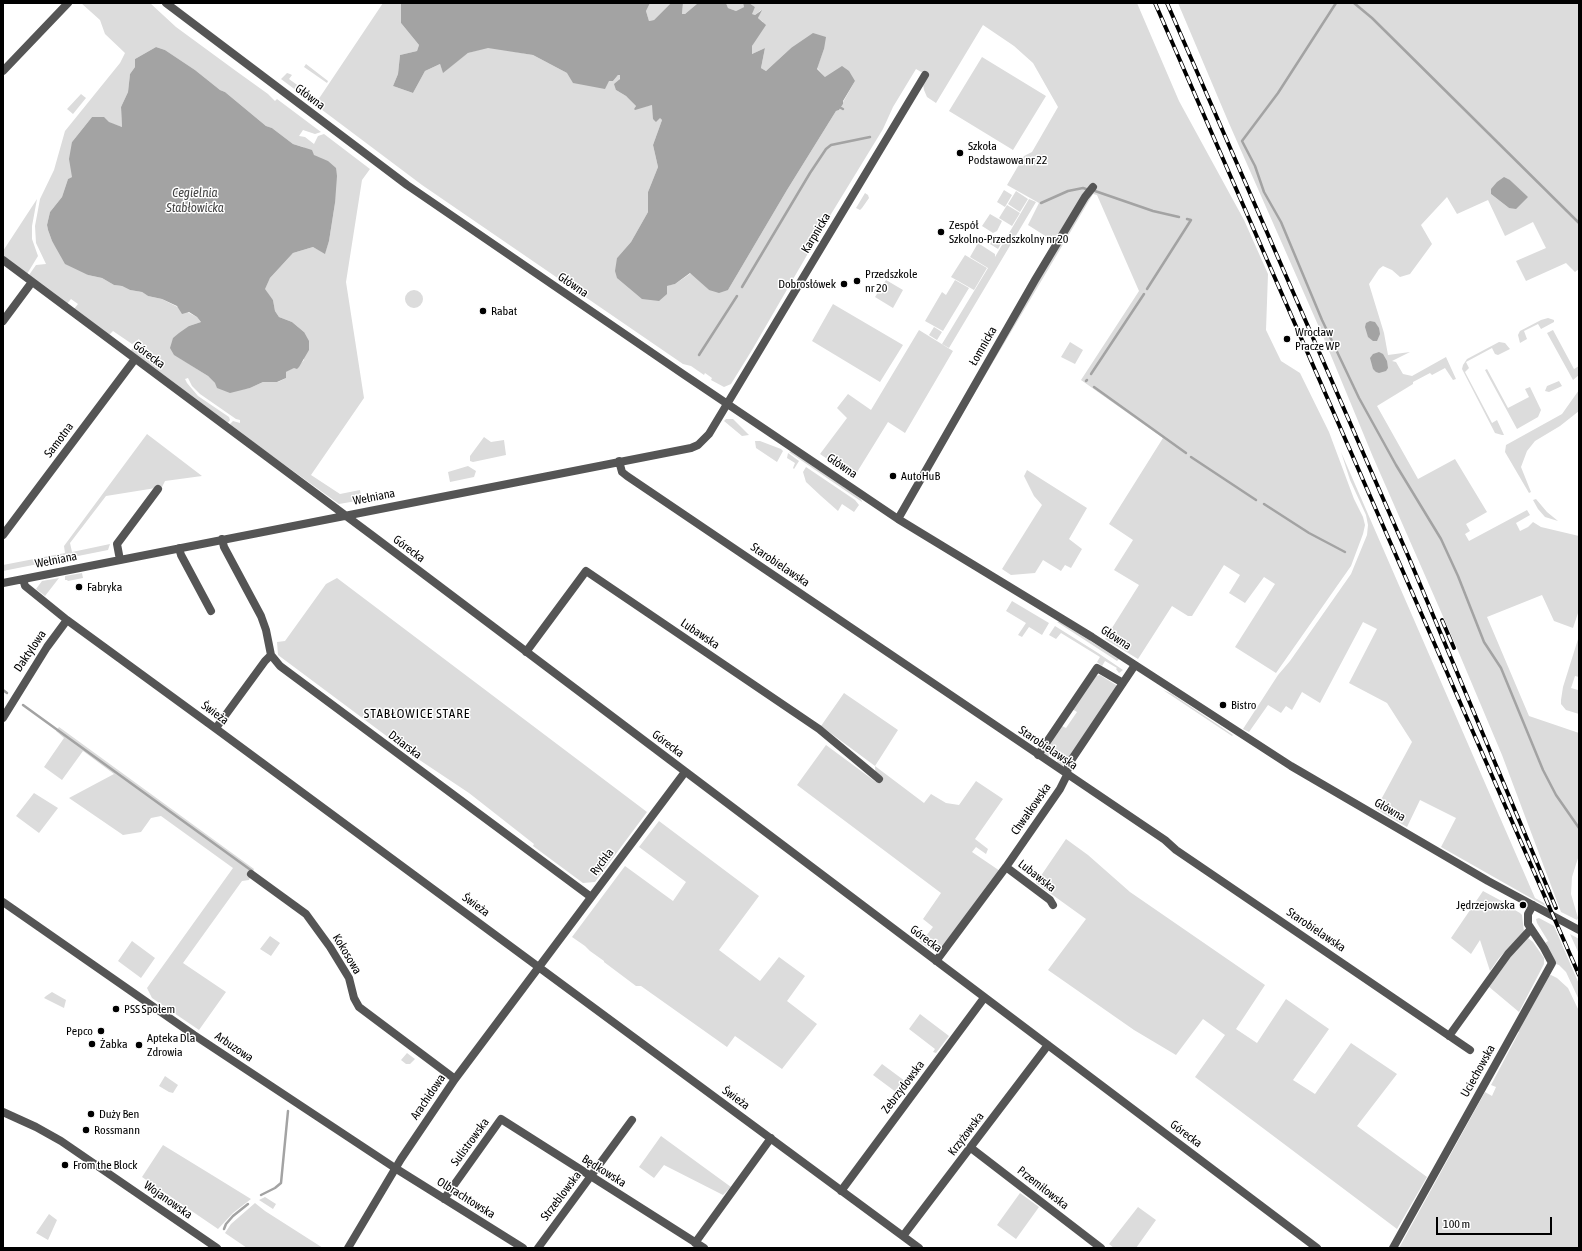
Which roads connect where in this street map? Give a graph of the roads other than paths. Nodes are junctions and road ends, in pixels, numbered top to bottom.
1 (68, 3) edge
2 (166, 3) edge
3 (3, 71) edge
4 (925, 75) dead end
5 (1093, 187) dead end
6 (3, 260) edge
7 (32, 282) junction
8 (3, 321) edge
9 (134, 359) junction
10 (727, 403) junction
11 (619, 461) junction
12 (158, 489) dead end
13 (344, 515) junction
14 (898, 519) junction
15 (3, 535) edge
16 (222, 539) junction
17 (179, 548) junction
18 (120, 560) junction
19 (23, 579) junction
20 (3, 583) edge
21 (211, 611) dead end
22 (67, 620) junction
23 (526, 652) junction
24 (271, 655) junction
25 (1135, 665) junction
26 (1123, 683) junction
27 (3, 718) edge
28 (216, 728) junction
29 (1038, 755) junction
30 (685, 772) junction
31 (1067, 775) junction
32 (879, 779) dead end
33 (1006, 867) junction
34 (251, 874) dead end
35 (591, 896) junction
36 (3, 902) edge
37 (1053, 905) dead end
38 (1533, 905) junction
39 (1531, 929) junction
40 (1579, 930) edge
41 (936, 961) junction
42 (538, 966) junction
43 (984, 998) junction
44 (1449, 1036) junction
45 (1048, 1045) junction
46 (1470, 1050) dead end
47 (454, 1078) junction
48 (3, 1112) edge
49 (501, 1119) joint
50 (632, 1120) dead end
51 (771, 1138) junction
52 (970, 1148) junction
53 (395, 1168) junction
54 (590, 1177) junction
55 (841, 1191) junction
56 (444, 1198) junction
57 (903, 1236) junction
58 (695, 1243) junction
59 (217, 1248) edge
60 (348, 1248) edge
61 (523, 1248) edge
62 (538, 1248) edge
63 (704, 1248) edge
64 (919, 1248) edge
65 (1101, 1248) edge
66 (1317, 1248) edge
67 (1393, 1248) edge

1 - 3 street
2 - 10 street, Główna
4 - 10 street, Karpnicka
5 - 14 street, Łomnicka
6 - 7 street, Górecka
7 - 8 street
7 - 9 street, Górecka
9 - 13 street, Górecka
9 - 15 street, Samotna
10 - 11 street, Wełniana
10 - 14 street, Główna
11 - 13 street, Wełniana
11 - 29 street, Starobielawska
12 - 18 street
13 - 16 street, Wełniana
13 - 23 street, Górecka
14 - 25 street, Główna
16 - 17 street, Wełniana
16 - 24 street
17 - 18 street, Wełniana
17 - 21 street
18 - 19 street, Wełniana
19 - 20 street, Wełniana
19 - 22 street, Świeża
22 - 27 street, Daktylowa
22 - 28 street, Świeża
23 - 30 street, Górecka
23 - 32 street, Lubawska
24 - 28 street
24 - 35 street, Dziarska
25 - 26 street, Chwałkowska
25 - 38 street, Główna
26 - 29 street
26 - 31 street, Chwałkowska
28 - 42 street, Świeża
29 - 31 street, Starobielawska
30 - 35 street, Rychła
30 - 41 street, Górecka
31 - 33 street, Chwałkowska
31 - 44 street, Starobielawska
33 - 37 street, Lubawska
33 - 41 street, Chwałkowska
34 - 47 street, Kokosowa
35 - 42 street, Rychła
36 - 53 street, Arbuzowa
38 - 39 street
38 - 40 street, Główna
39 - 44 street
39 - 67 street, Uciechowska
41 - 43 street, Górecka
42 - 47 street, Arachidowa
42 - 51 street, Świeża
43 - 45 street, Górecka
43 - 55 street, Zebrzydowska
44 - 46 street, Starobielawska
45 - 52 street, Krzyżowska
45 - 66 street, Górecka
47 - 53 street, Arachidowa
48 - 59 street, Wojanowska
49 - 54 street, Będkowska
49 - 56 street, Sulistrowska
50 - 54 street, Strzeblowska
51 - 55 street, Świeża
51 - 58 street
52 - 57 street, Krzyżowska
52 - 65 street, Przemiłowska
53 - 56 street, Olbrachtowska
53 - 60 street, Arachidowa
54 - 58 street, Będkowska
54 - 62 street, Strzeblowska
55 - 57 street, Świeża
56 - 61 street, Olbrachtowska
57 - 64 street, Świeża
58 - 63 street, Będkowska

